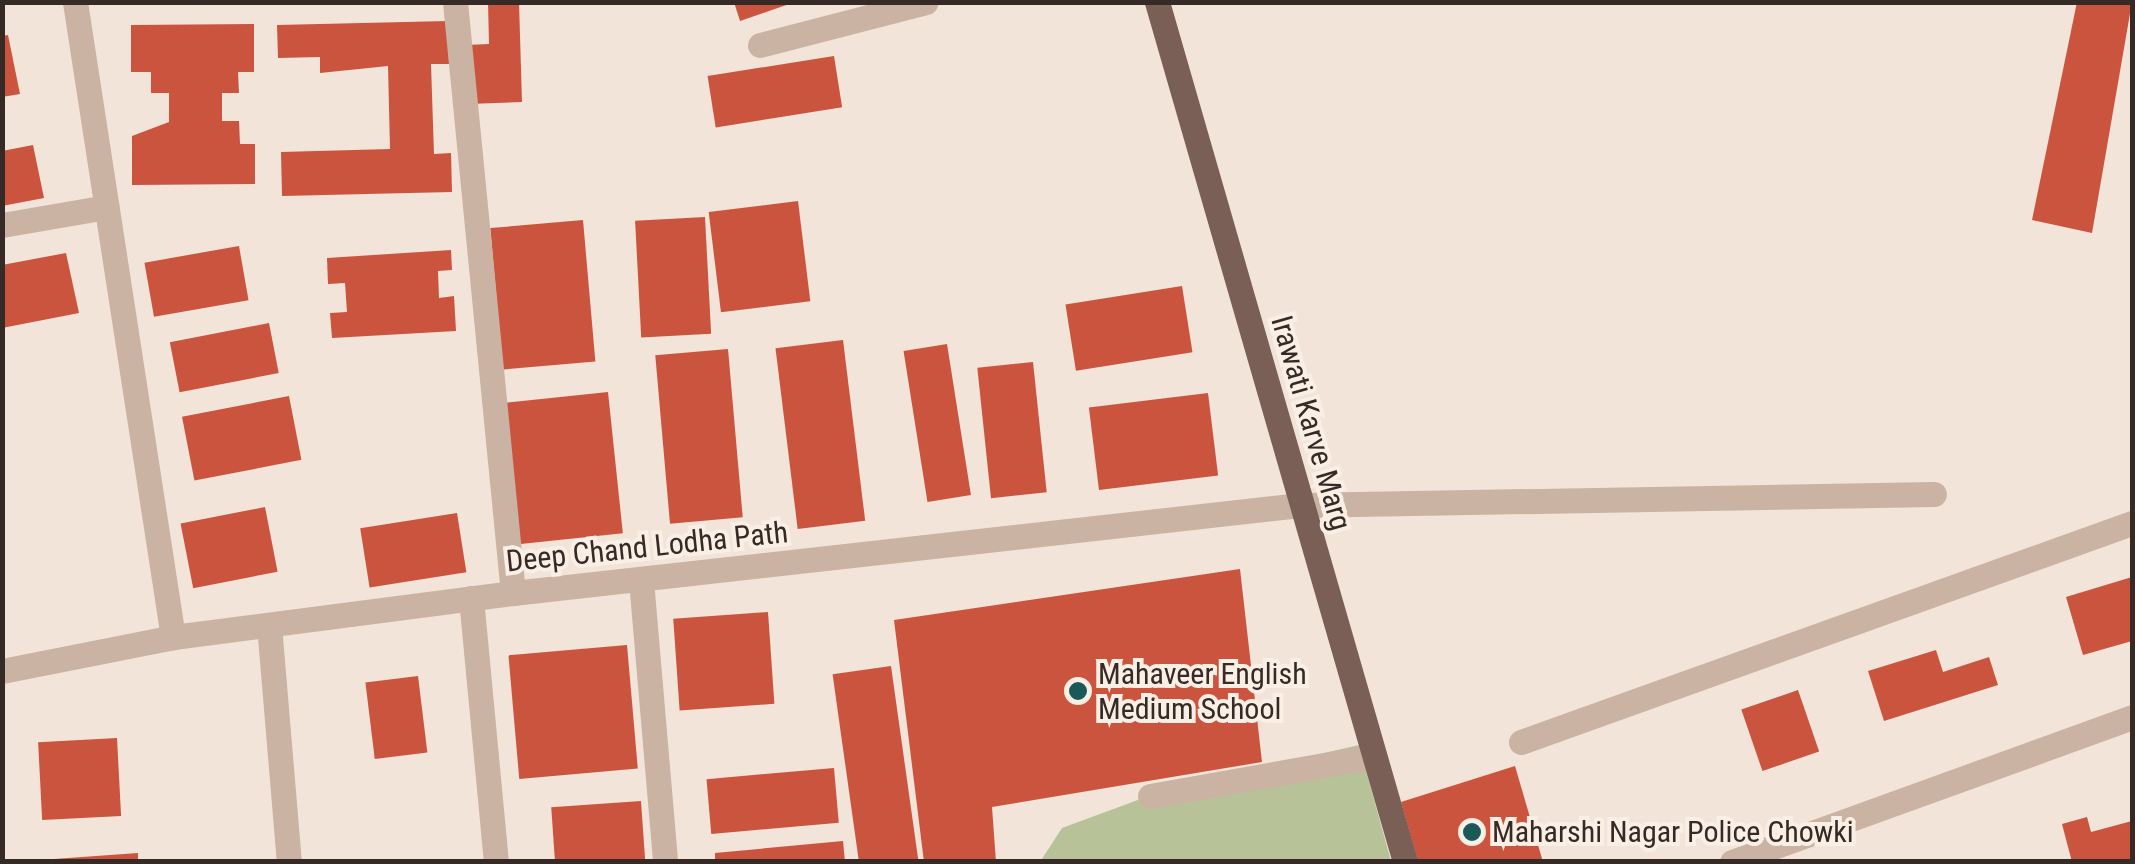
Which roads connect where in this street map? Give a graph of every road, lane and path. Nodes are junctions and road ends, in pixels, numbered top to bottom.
1 (74, 2) edge
2 (455, 2) edge
3 (926, 2) edge
4 (1157, 2) edge
5 (760, 46) dead end
6 (106, 207) junction
7 (2, 226) edge
8 (1934, 494) dead end
9 (1300, 506) junction
10 (2132, 523) edge
11 (641, 580) junction
12 (512, 592) junction
13 (471, 598) junction
14 (269, 624) junction
15 (173, 637) junction
16 (2, 670) edge
17 (2132, 717) edge
18 (1521, 742) dead end
19 (1374, 756) junction
20 (1150, 796) dead end
21 (289, 862) edge
22 (496, 862) edge
23 (665, 862) edge
24 (1406, 862) edge
25 (1732, 862) edge

1 - 6 street
2 - 12 street
3 - 5 street
4 - 9 main road, Irawati Karve Marg
6 - 7 street
6 - 15 street
8 - 9 street, Deep Chand Lodha Path
9 - 11 street, Deep Chand Lodha Path
9 - 19 main road, Irawati Karve Marg
10 - 18 street
11 - 12 street, Deep Chand Lodha Path
11 - 23 street
12 - 13 street, Deep Chand Lodha Path
13 - 14 street, Deep Chand Lodha Path
13 - 22 street
14 - 15 street, Deep Chand Lodha Path
14 - 21 street
15 - 16 street, Deep Chand Lodha Path
17 - 25 street
19 - 20 street
19 - 24 main road, Irawati Karve Marg

